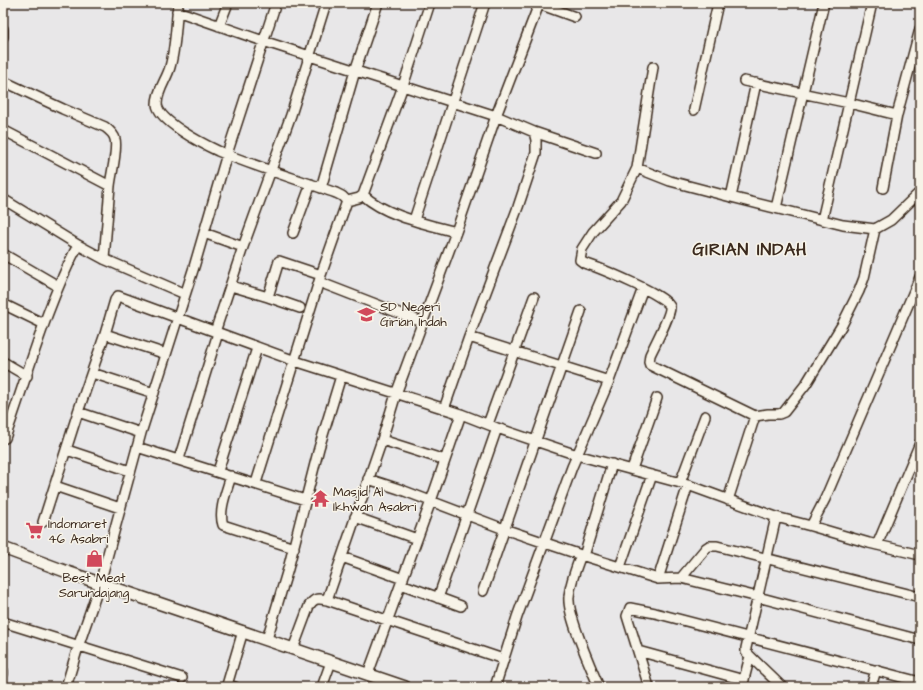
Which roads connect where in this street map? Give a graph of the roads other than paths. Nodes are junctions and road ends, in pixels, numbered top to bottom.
1 (228, 3) edge
2 (276, 3) edge
3 (326, 3) edge
4 (378, 3) edge
5 (430, 3) edge
6 (485, 3) edge
7 (537, 3) edge
8 (718, 3) edge
9 (824, 3) edge
10 (872, 3) edge
11 (178, 7) edge
12 (575, 17) dead end
13 (219, 26) junction
14 (3, 29) edge
15 (920, 29) edge
16 (3, 37) edge
17 (263, 41) junction
18 (308, 55) junction
19 (653, 67) dead end
20 (355, 71) junction
21 (3, 81) edge
22 (744, 81) dead end
23 (756, 84) junction
24 (403, 86) junction
25 (803, 93) junction
26 (451, 103) junction
27 (848, 103) junction
28 (694, 110) dead end
29 (897, 115) junction
30 (496, 116) junction
31 (3, 130) edge
32 (534, 132) junction
33 (596, 153) dead end
34 (227, 154) junction
35 (637, 168) junction
36 (271, 170) junction
37 (311, 184) junction
38 (110, 186) junction
39 (321, 188) junction
40 (883, 188) dead end
41 (920, 192) edge
42 (363, 196) junction
43 (731, 197) junction
44 (3, 199) edge
45 (347, 201) junction
46 (776, 208) junction
47 (414, 220) junction
48 (822, 220) junction
49 (875, 229) junction
50 (456, 232) junction
51 (204, 233) junction
52 (294, 233) dead end
53 (78, 245) junction
54 (243, 247) junction
55 (3, 254) edge
56 (104, 259) junction
57 (920, 277) edge
58 (320, 279) junction
59 (58, 286) junction
60 (230, 286) junction
61 (643, 288) junction
62 (185, 294) junction
63 (268, 297) junction
64 (534, 297) dead end
65 (3, 304) edge
66 (300, 308) dead end
67 (581, 310) dead end
68 (177, 319) junction
69 (422, 322) junction
70 (44, 324) junction
71 (217, 332) junction
72 (105, 334) junction
73 (469, 337) junction
74 (257, 348) junction
75 (515, 352) junction
76 (166, 354) junction
77 (295, 361) junction
78 (3, 362) edge
79 (562, 367) junction
80 (92, 373) junction
81 (27, 376) junction
82 (340, 376) junction
83 (609, 381) junction
84 (154, 393) junction
85 (396, 394) junction
86 (657, 398) dead end
87 (444, 408) junction
88 (78, 412) junction
89 (461, 414) junction
90 (704, 416) dead end
91 (755, 416) junction
92 (488, 424) junction
93 (497, 428) junction
94 (141, 433) junction
95 (3, 439) edge
96 (382, 440) junction
97 (535, 441) junction
98 (920, 443) edge
99 (137, 447) junction
100 (67, 450) junction
101 (577, 455) junction
102 (179, 459) junction
103 (445, 460) junction
104 (612, 464) junction
105 (632, 469) junction
106 (130, 471) junction
107 (218, 471) junction
108 (652, 475) junction
109 (231, 476) junction
110 (368, 479) junction
111 (256, 483) junction
112 (684, 484) junction
113 (55, 486) junction
114 (306, 500) junction
115 (728, 500) junction
116 (431, 502) junction
117 (120, 508) junction
118 (467, 516) junction
119 (355, 518) junction
120 (776, 518) junction
121 (43, 522) dead end
122 (811, 526) junction
123 (504, 529) junction
124 (417, 539) junction
125 (544, 543) junction
126 (877, 545) junction
127 (3, 548) edge
128 (294, 548) junction
129 (582, 555) junction
130 (920, 555) edge
131 (342, 556) junction
132 (767, 558) junction
133 (620, 566) junction
134 (681, 578) junction
135 (658, 579) junction
136 (402, 581) junction
137 (100, 583) junction
138 (483, 591) dead end
139 (758, 597) junction
140 (920, 597) edge
141 (438, 598) junction
142 (327, 600) junction
143 (461, 606) dead end
144 (388, 621) junction
145 (3, 622) edge
146 (243, 631) junction
147 (748, 637) junction
148 (267, 639) junction
149 (920, 640) edge
150 (78, 647) junction
151 (293, 649) junction
152 (638, 651) junction
153 (750, 656) junction
154 (504, 660) junction
155 (330, 662) junction
156 (876, 670) junction
157 (368, 674) junction
158 (182, 678) dead end
159 (920, 682) edge
160 (743, 683) edge
161 (66, 687) edge
162 (236, 687) edge
163 (322, 687) edge
164 (405, 687) edge
165 (495, 687) edge
166 (599, 687) edge
167 (649, 687) edge
168 (782, 687) edge
169 (871, 687) edge

1 - 13 street
2 - 17 street
3 - 18 street
4 - 20 street
5 - 24 street
6 - 26 street
7 - 12 street
7 - 30 street
8 - 28 street
9 - 25 street
10 - 27 street
11 - 13 street
11 - 34 street
13 - 17 street
14 - 16 street
15 - 29 street
17 - 18 street
17 - 34 street
18 - 20 street
18 - 36 street
19 - 35 street
20 - 24 street
20 - 39 street
21 - 38 street
22 - 23 street
23 - 25 street
23 - 43 street
24 - 26 street
24 - 42 street
25 - 27 street
25 - 46 street
26 - 30 street
26 - 47 street
27 - 29 street
27 - 48 street
29 - 40 street
30 - 32 street
30 - 50 street
31 - 38 street
32 - 33 street
32 - 73 street
34 - 36 street
34 - 51 street
35 - 43 street
35 - 61 street
36 - 37 street
36 - 54 street
37 - 39 street
37 - 52 street
38 - 56 street
39 - 45 street
41 - 49 street
42 - 45 street
42 - 47 street
43 - 46 street
44 - 53 street
45 - 58 street
46 - 48 street
47 - 50 street
48 - 49 street
49 - 91 street
50 - 69 street
51 - 54 street
51 - 62 street
53 - 56 street
53 - 59 street
54 - 60 street
55 - 59 street
56 - 62 street
57 - 122 street
58 - 63 street
58 - 69 street
58 - 77 street
59 - 70 street
60 - 63 street
60 - 71 street
61 - 83 street
61 - 91 street
62 - 68 street
63 - 66 street
64 - 75 street
65 - 70 street
67 - 79 street
68 - 71 street
68 - 72 street
68 - 76 street
69 - 85 street
70 - 81 street
71 - 74 street
71 - 102 street
72 - 76 street
72 - 80 street
73 - 75 street
73 - 87 street
74 - 77 street
74 - 107 street
75 - 79 street
75 - 92 street
76 - 84 street
77 - 82 street
77 - 111 street
78 - 81 street
79 - 83 street
79 - 97 street
80 - 84 street
80 - 88 street
81 - 95 street
82 - 85 street
82 - 114 street
83 - 101 street
84 - 94 street
85 - 87 street
85 - 96 street
86 - 105 street
87 - 89 street
88 - 94 street
88 - 100 street
89 - 92 street
89 - 103 street
90 - 112 street
91 - 115 street
92 - 93 street
93 - 97 street
93 - 118 street
94 - 99 street
96 - 103 street
96 - 110 street
97 - 101 street
97 - 123 street
98 - 126 street
99 - 102 street
99 - 106 street
100 - 106 street
100 - 113 street
101 - 104 street
101 - 125 street
102 - 107 street
103 - 116 street
104 - 105 street
104 - 129 street
105 - 108 street
106 - 117 street
107 - 109 street
108 - 112 street
108 - 133 street
109 - 111 street
109 - 128 street
110 - 116 street
110 - 119 street
111 - 114 street
112 - 115 street
112 - 135 street
113 - 117 street
113 - 121 street
114 - 128 street
115 - 120 street
116 - 118 street
116 - 124 street
117 - 137 street
118 - 123 street
118 - 141 street
119 - 124 street
119 - 131 street
120 - 122 street
120 - 132 street
122 - 126 street
123 - 125 street
123 - 138 street
124 - 136 street
125 - 129 street
125 - 154 street
126 - 130 street
127 - 137 street
128 - 148 street
129 - 133 street
129 - 166 street
131 - 136 street
131 - 142 street
132 - 134 street
132 - 139 street
132 - 140 street
133 - 135 street
134 - 135 street
134 - 139 street
136 - 141 street
136 - 144 street
137 - 146 street
137 - 150 street
139 - 147 street
139 - 149 street
141 - 143 street
142 - 144 street
142 - 151 street
144 - 154 street
144 - 157 street
145 - 150 street
146 - 148 street
146 - 162 street
147 - 152 street
147 - 153 street
147 - 156 street
148 - 151 street
150 - 158 street
150 - 161 street
151 - 155 street
152 - 160 street
152 - 167 street
153 - 160 street
153 - 168 street
154 - 165 street
155 - 157 street
155 - 163 street
156 - 159 street
156 - 169 street
157 - 164 street

